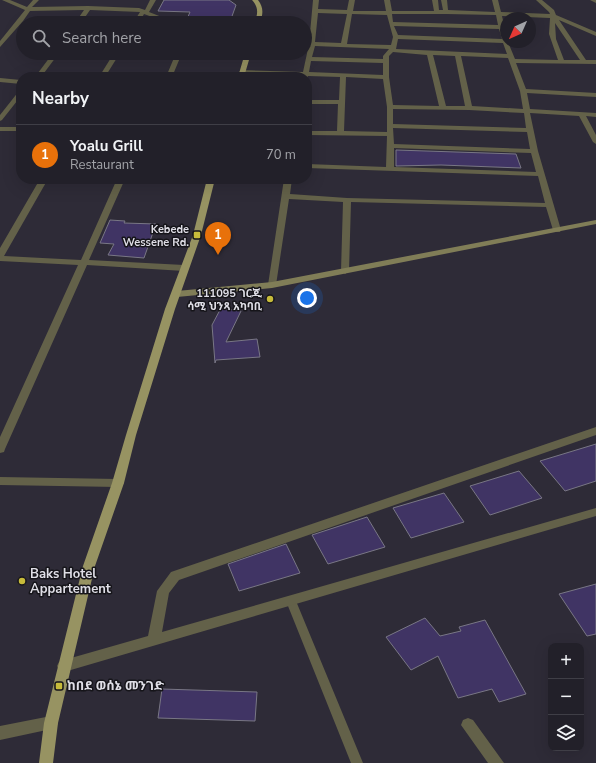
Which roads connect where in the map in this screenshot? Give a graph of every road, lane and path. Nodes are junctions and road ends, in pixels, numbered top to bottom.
1 (5, 0) edge
2 (36, 0) edge
3 (153, 0) edge
4 (255, 0) edge
5 (316, 0) edge
6 (352, 0) edge
7 (387, 0) edge
8 (435, 0) edge
9 (444, 0) edge
10 (495, 0) edge
11 (538, 0) edge
12 (88, 8) junction
13 (28, 9) junction
14 (315, 11) junction
15 (144, 12) junction
16 (351, 12) junction
17 (388, 12) junction
18 (436, 12) junction
19 (446, 12) junction
20 (498, 14) junction
21 (24, 16) edge
22 (83, 16) edge
23 (141, 16) edge
24 (155, 16) edge
25 (259, 16) edge
26 (553, 16) junction
27 (500, 20) edge
28 (391, 24) junction
29 (16, 27) edge
30 (500, 27) edge
31 (312, 29) joint
32 (596, 34) edge
33 (396, 37) junction
34 (500, 41) edge
35 (312, 44) joint
36 (344, 44) junction
37 (0, 45) edge
38 (393, 48) junction
39 (507, 48) edge
40 (430, 53) junction
41 (458, 54) junction
42 (312, 59) edge
43 (511, 59) junction
44 (51, 60) edge
45 (113, 60) edge
46 (176, 60) edge
47 (246, 60) edge
48 (309, 60) edge
49 (386, 61) junction
50 (562, 62) junction
51 (584, 62) junction
52 (596, 62) edge
53 (42, 72) edge
54 (105, 72) edge
55 (171, 72) edge
56 (243, 72) edge
57 (306, 72) edge
58 (312, 76) edge
59 (343, 77) junction
60 (386, 77) junction
61 (0, 80) edge
62 (16, 82) edge
63 (523, 90) junction
64 (596, 95) edge
65 (16, 98) edge
66 (312, 102) edge
67 (342, 102) junction
68 (390, 107) junction
69 (443, 108) junction
70 (469, 108) junction
71 (527, 112) junction
72 (582, 115) junction
73 (596, 115) edge
74 (0, 119) edge
75 (390, 126) junction
76 (0, 129) edge
77 (16, 129) edge
78 (529, 130) junction
79 (312, 133) edge
80 (340, 133) junction
81 (390, 134) junction
82 (596, 142) edge
83 (391, 146) junction
84 (534, 151) junction
85 (312, 166) edge
86 (390, 169) junction
87 (540, 174) junction
88 (41, 184) edge
89 (119, 184) edge
90 (210, 184) edge
91 (287, 184) edge
92 (285, 196) junction
93 (347, 200) junction
94 (550, 205) junction
95 (596, 222) edge
96 (557, 230) junction
97 (0, 255) edge
98 (0, 258) edge
99 (82, 264) junction
100 (184, 268) junction
101 (345, 271) junction
102 (272, 285) junction
103 (176, 294) junction
104 (596, 431) edge
105 (0, 449) edge
106 (0, 481) edge
107 (118, 483) junction
108 (596, 512) edge
109 (292, 601) junction
110 (154, 641) junction
111 (64, 666) junction
112 (51, 723) junction
113 (468, 725) dead end
114 (0, 733) edge
115 (46, 763) edge
116 (357, 763) edge
117 (497, 763) edge

1 - 13 street
2 - 13 street
3 - 15 street
4 - 25 main road
5 - 14 street
6 - 16 street
7 - 17 street
8 - 18 street
9 - 19 street
10 - 20 street
11 - 26 street
12 - 13 street
12 - 15 street
12 - 22 street
13 - 21 street
14 - 16 street
14 - 31 street
15 - 23 street
15 - 24 street
16 - 17 street
16 - 36 street
17 - 18 street
17 - 28 street
18 - 19 street
19 - 20 street
20 - 26 street
20 - 27 street
26 - 32 street
26 - 50 street
26 - 51 street
28 - 30 street
28 - 33 street
29 - 37 street
31 - 35 street
33 - 34 street
33 - 38 street
35 - 36 street
36 - 38 street
38 - 40 street
38 - 49 street
39 - 43 street
40 - 41 street
40 - 69 street
41 - 43 street
41 - 70 street
42 - 49 street
43 - 50 street
43 - 63 street
44 - 53 street
45 - 54 street
46 - 55 street
47 - 56 main road
48 - 57 street
49 - 60 street
50 - 51 street
51 - 52 street
58 - 59 street
59 - 60 street
59 - 67 street
60 - 68 street
61 - 62 street
63 - 64 street
63 - 71 street
65 - 74 street
66 - 67 street
67 - 80 street
68 - 69 street
68 - 75 street
69 - 70 street
70 - 71 street
71 - 72 street
71 - 78 street
72 - 73 street
72 - 82 street
75 - 78 street
75 - 81 street
76 - 77 street
78 - 84 street
79 - 80 street
80 - 81 street
81 - 83 street
83 - 84 street
83 - 86 street
84 - 87 street
85 - 86 street
86 - 87 street
87 - 94 street
88 - 97 street
89 - 99 street
90 - 100 main road
91 - 92 street
92 - 93 street
92 - 102 street
93 - 94 street
93 - 101 street
94 - 96 street
95 - 96 street
96 - 101 street
98 - 99 street
99 - 100 street
99 - 105 street
100 - 103 main road
101 - 102 street
102 - 103 street
103 - 107 main road
104 - 110 street
106 - 107 street
107 - 111 main road
108 - 109 street
109 - 110 street
109 - 116 lane
110 - 111 street
111 - 112 main road
112 - 114 street
112 - 115 main road
113 - 117 street

